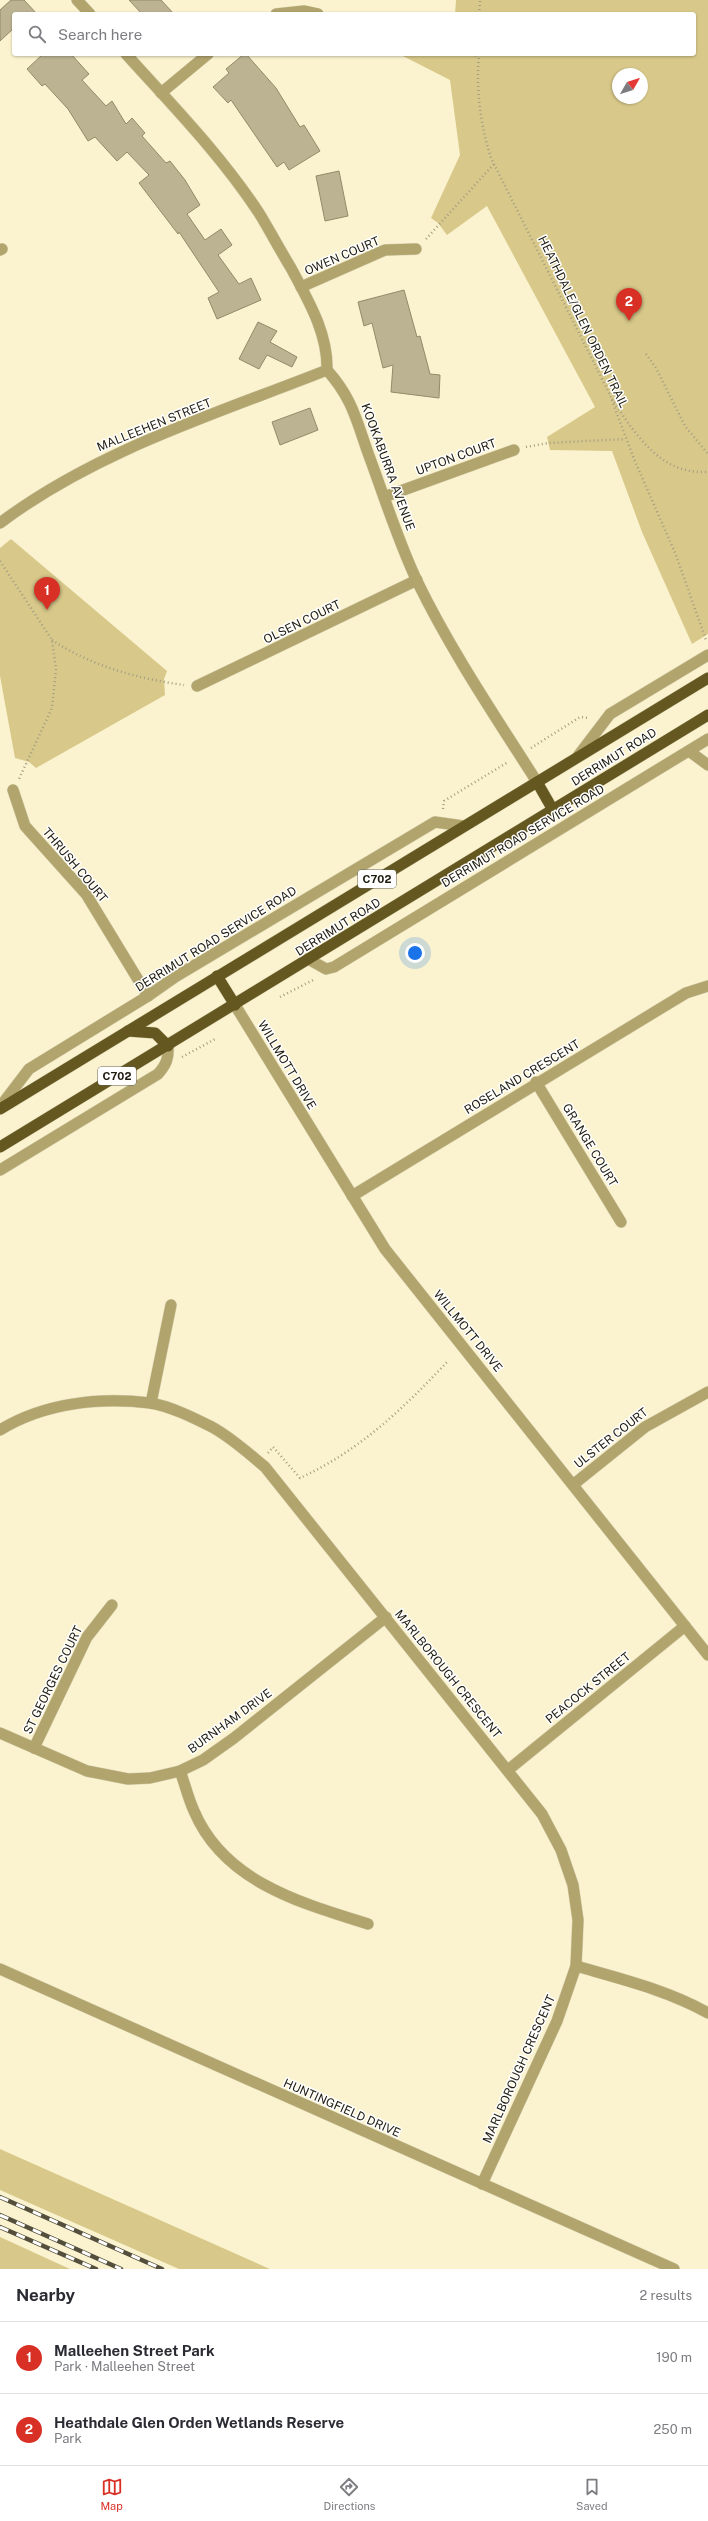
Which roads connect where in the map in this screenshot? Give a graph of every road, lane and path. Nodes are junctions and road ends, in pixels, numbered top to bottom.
1 (77, 0) edge
2 (480, 0) edge
3 (88, 12) edge
4 (295, 12) edge
5 (309, 12) edge
6 (479, 12) edge
7 (128, 56) edge
8 (206, 56) edge
9 (478, 56) edge
10 (161, 93) junction
11 (494, 164) junction
12 (416, 248) joint
13 (301, 287) junction
14 (646, 354) dead end
15 (328, 370) junction
16 (607, 390) junction
17 (625, 439) junction
18 (514, 450) joint
19 (708, 454) edge
20 (708, 472) edge
21 (384, 497) junction
22 (0, 522) edge
23 (0, 561) edge
24 (417, 580) junction
25 (52, 640) junction
26 (706, 640) dead end
27 (708, 655) edge
28 (708, 678) edge
29 (197, 686) joint
30 (708, 715) edge
31 (708, 739) edge
32 (689, 751) junction
33 (578, 756) junction
34 (708, 765) edge
35 (537, 782) junction
36 (13, 790) joint
37 (553, 810) junction
38 (463, 826) junction
39 (310, 960) junction
40 (326, 969) junction
41 (217, 976) junction
42 (708, 986) edge
43 (148, 996) junction
44 (280, 997) dead end
45 (235, 1005) junction
46 (128, 1031) junction
47 (216, 1038) dead end
48 (168, 1046) junction
49 (165, 1066) junction
50 (536, 1082) junction
51 (0, 1108) edge
52 (0, 1147) edge
53 (0, 1170) edge
54 (352, 1196) junction
55 (621, 1222) dead end
56 (171, 1305) dead end
57 (447, 1362) dead end
58 (708, 1392) edge
59 (151, 1403) junction
60 (0, 1430) edge
61 (259, 1462) junction
62 (574, 1484) junction
63 (112, 1605) dead end
64 (386, 1617) junction
65 (685, 1626) junction
66 (708, 1655) edge
67 (0, 1733) edge
68 (34, 1748) junction
69 (508, 1770) junction
70 (180, 1771) junction
71 (368, 1924) dead end
72 (576, 1966) junction
73 (0, 1969) edge
74 (708, 2013) edge
75 (482, 2184) junction
76 (674, 2269) edge

1 - 3 street
2 - 6 path
4 - 5 street
7 - 10 street
8 - 10 street
9 - 11 path, HEATHDALE/GLEN ORDEN TRAIL
10 - 13 street
11 - 12 path
11 - 16 path, HEATHDALE/GLEN ORDEN TRAIL
12 - 13 street, OWEN COURT
13 - 15 street
14 - 19 path
15 - 21 street, KOOKABURRA AVENUE
15 - 22 street, MALLEEHEN STREET
16 - 17 path, HEATHDALE/GLEN ORDEN TRAIL
16 - 20 path
17 - 18 path
17 - 26 path, HEATHDALE/GLEN ORDEN TRAIL
18 - 21 street, UPTON COURT
21 - 24 street, KOOKABURRA AVENUE
23 - 25 path
24 - 29 street, OLSEN COURT
24 - 35 street, KOOKABURRA AVENUE
25 - 29 path
25 - 36 path
27 - 33 street
28 - 33 highway, DERRIMUT ROAD / C702
30 - 37 highway, DERRIMUT ROAD / C702
31 - 32 street, DERRIMUT ROAD SERVICE ROAD
32 - 34 street
32 - 40 street, DERRIMUT ROAD SERVICE ROAD
33 - 35 highway, DERRIMUT ROAD / C702
35 - 37 highway
35 - 38 highway, DERRIMUT ROAD / C702
36 - 43 street, THRUSH COURT
37 - 39 highway, DERRIMUT ROAD / C702
38 - 41 highway, DERRIMUT ROAD / C702
38 - 43 street, DERRIMUT ROAD SERVICE ROAD
39 - 40 street
39 - 45 highway, DERRIMUT ROAD / C702
40 - 44 path
41 - 45 highway
41 - 46 highway, DERRIMUT ROAD / C702
42 - 50 street, ROSELAND CRESCENT
43 - 51 street, DERRIMUT ROAD SERVICE ROAD
45 - 48 highway, DERRIMUT ROAD / C702
45 - 54 street, WILLMOTT DRIVE
46 - 48 highway
46 - 51 highway, DERRIMUT ROAD / C702
47 - 49 path
48 - 49 street
48 - 52 highway, DERRIMUT ROAD / C702
49 - 53 street
50 - 54 street, ROSELAND CRESCENT
50 - 55 street, GRANGE COURT
54 - 62 street, WILLMOTT DRIVE
56 - 59 street
57 - 61 path
58 - 62 street, ULSTER COURT
59 - 60 street, MARLBOROUGH CRESCENT
59 - 61 street, MARLBOROUGH CRESCENT
61 - 64 street, MARLBOROUGH CRESCENT
62 - 65 street, WILLMOTT DRIVE
63 - 68 street, ST GEORGES COURT
64 - 69 street, MARLBOROUGH CRESCENT
64 - 70 street, BURNHAM DRIVE
65 - 66 street, WILLMOTT DRIVE
65 - 69 street, PEACOCK STREET
67 - 68 street, BURNHAM DRIVE
68 - 70 street, BURNHAM DRIVE
69 - 72 street, MARLBOROUGH CRESCENT
70 - 71 street
72 - 74 street
72 - 75 street, MARLBOROUGH CRESCENT
73 - 75 street, HUNTINGFIELD DRIVE
75 - 76 street, HUNTINGFIELD DRIVE

